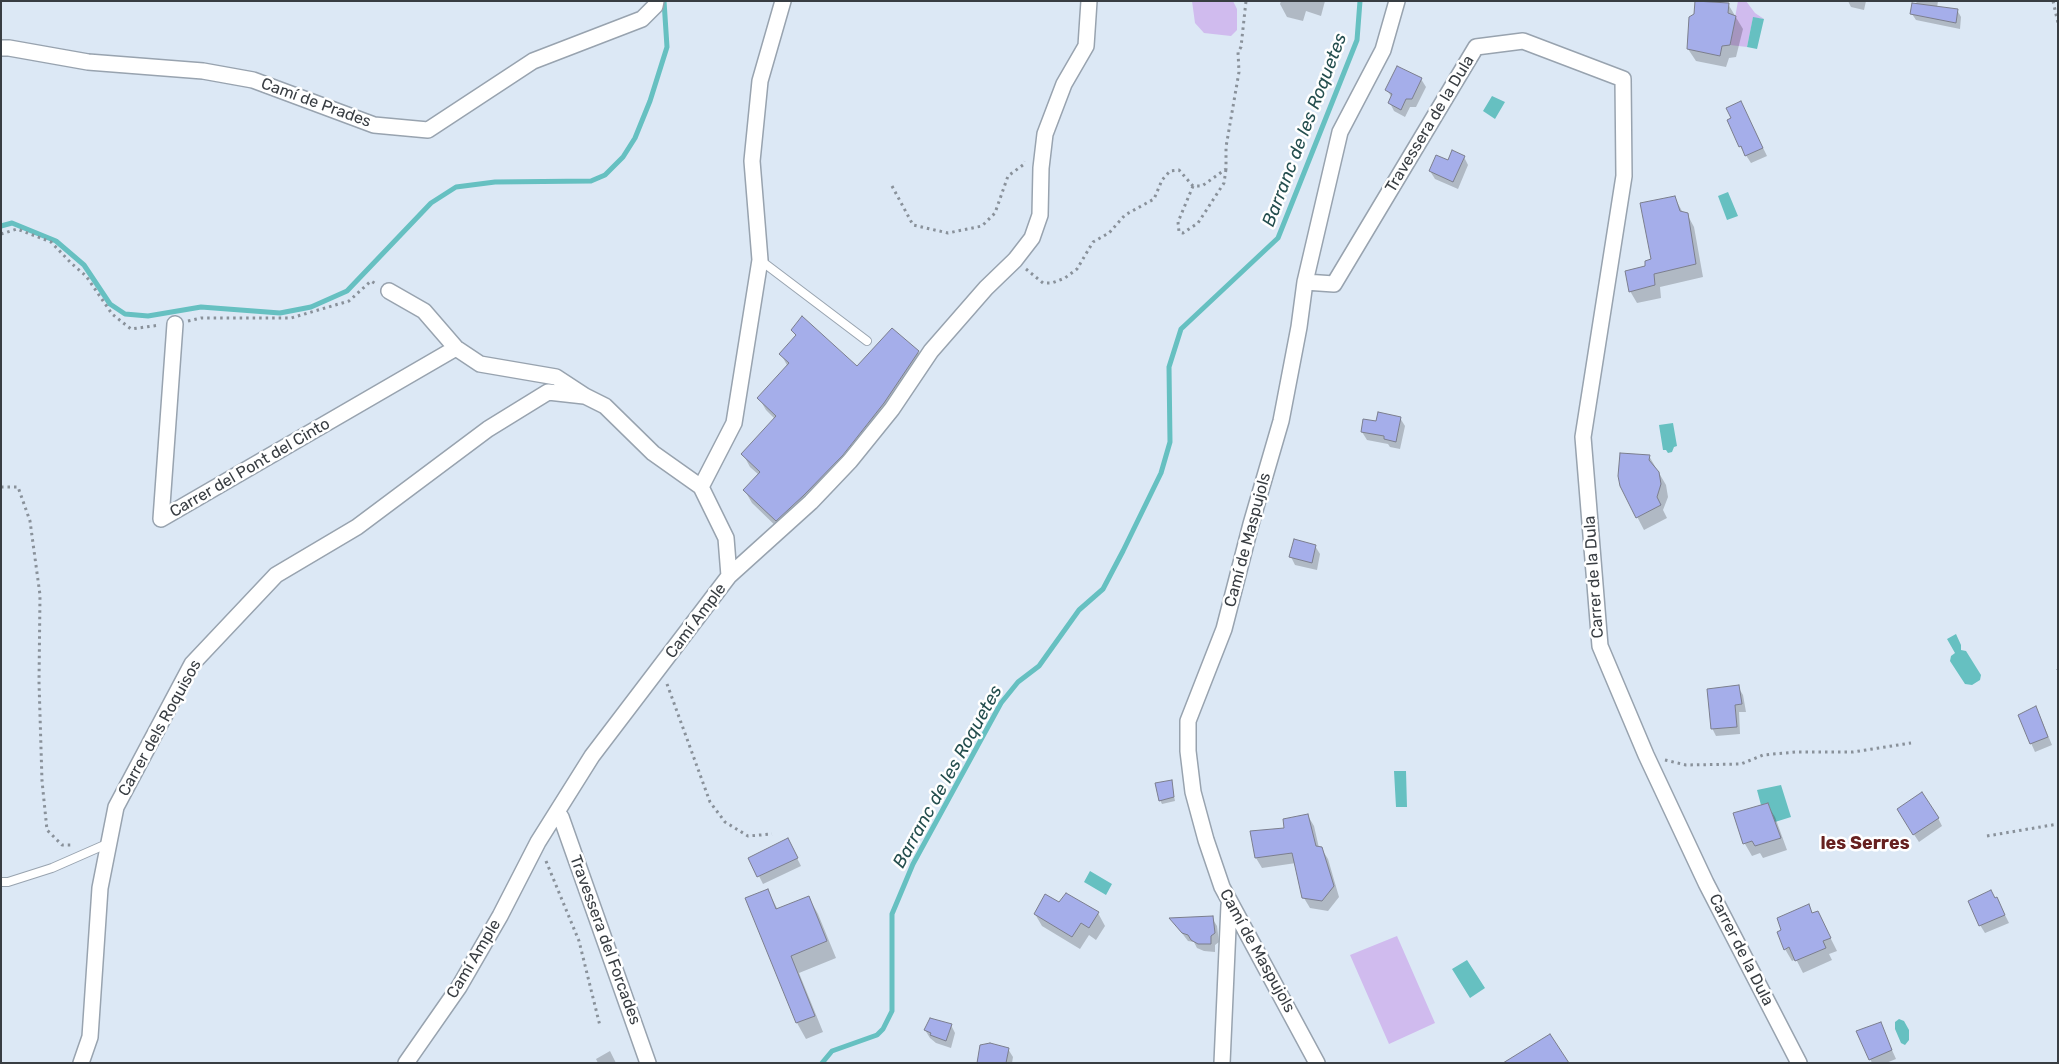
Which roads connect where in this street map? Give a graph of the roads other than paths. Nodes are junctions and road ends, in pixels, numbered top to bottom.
1 (656, 1) edge
2 (783, 1) edge
3 (1090, 1) edge
4 (1397, 1) edge
5 (1, 48) edge
6 (1623, 79) joint
7 (760, 260) junction
8 (1305, 282) junction
9 (389, 291) road end
10 (176, 324) road end
11 (867, 341) dead end
12 (456, 348) junction
13 (585, 396) junction
14 (701, 487) junction
15 (729, 576) junction
16 (561, 817) dead end
17 (109, 843) junction
18 (1, 882) edge
19 (1229, 904) junction
20 (412, 1060) edge
21 (81, 1063) edge
22 (648, 1063) edge
23 (1222, 1063) edge
24 (1317, 1063) edge
25 (1799, 1063) edge

1 - 5 street, Camí de Prades
2 - 7 street
3 - 15 street
4 - 8 street, Camí de Maspujols
6 - 8 street, Travessera de la Dula
6 - 25 street, Carrer de la Dula
7 - 11 lane
7 - 14 street
8 - 19 street, Camí de Maspujols
9 - 12 street, Camí Ample
10 - 12 street, Carrer del Pont del Cinto
12 - 13 street, Camí Ample
13 - 14 street, Camí Ample
13 - 17 street, Carrer dels Roquisos
14 - 15 street, Camí Ample
15 - 20 street, Camí Ample
16 - 22 street, Travessera del Forcades
17 - 18 lane
17 - 21 street, Carrer dels Roquisos
19 - 23 street
19 - 24 street, Camí de Maspujols

